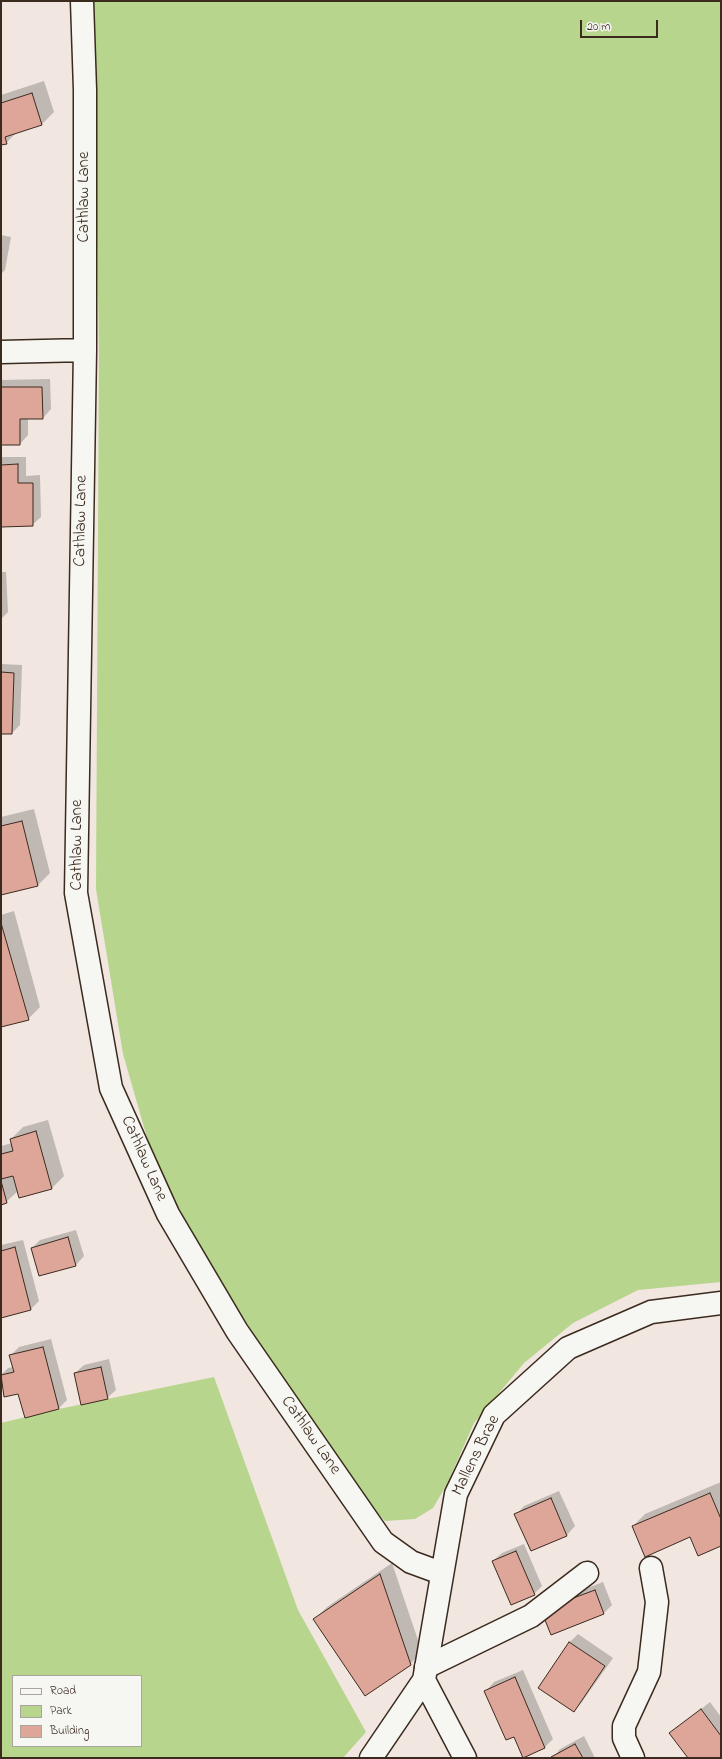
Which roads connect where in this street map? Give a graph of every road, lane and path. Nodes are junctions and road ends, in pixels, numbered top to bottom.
1 (82, 1) edge
2 (85, 350) junction
3 (1, 352) edge
4 (721, 1303) edge
5 (651, 1568) dead end
6 (441, 1573) junction
7 (587, 1573) dead end
8 (425, 1674) junction
9 (371, 1758) edge
10 (465, 1758) edge
11 (634, 1758) edge

1 - 2 street, Cathlaw Lane
2 - 3 street
2 - 6 street, Cathlaw Lane
4 - 6 street, Mallens Brae
5 - 11 street
6 - 8 street, Mallens Brae
7 - 8 street
8 - 9 street
8 - 10 street

